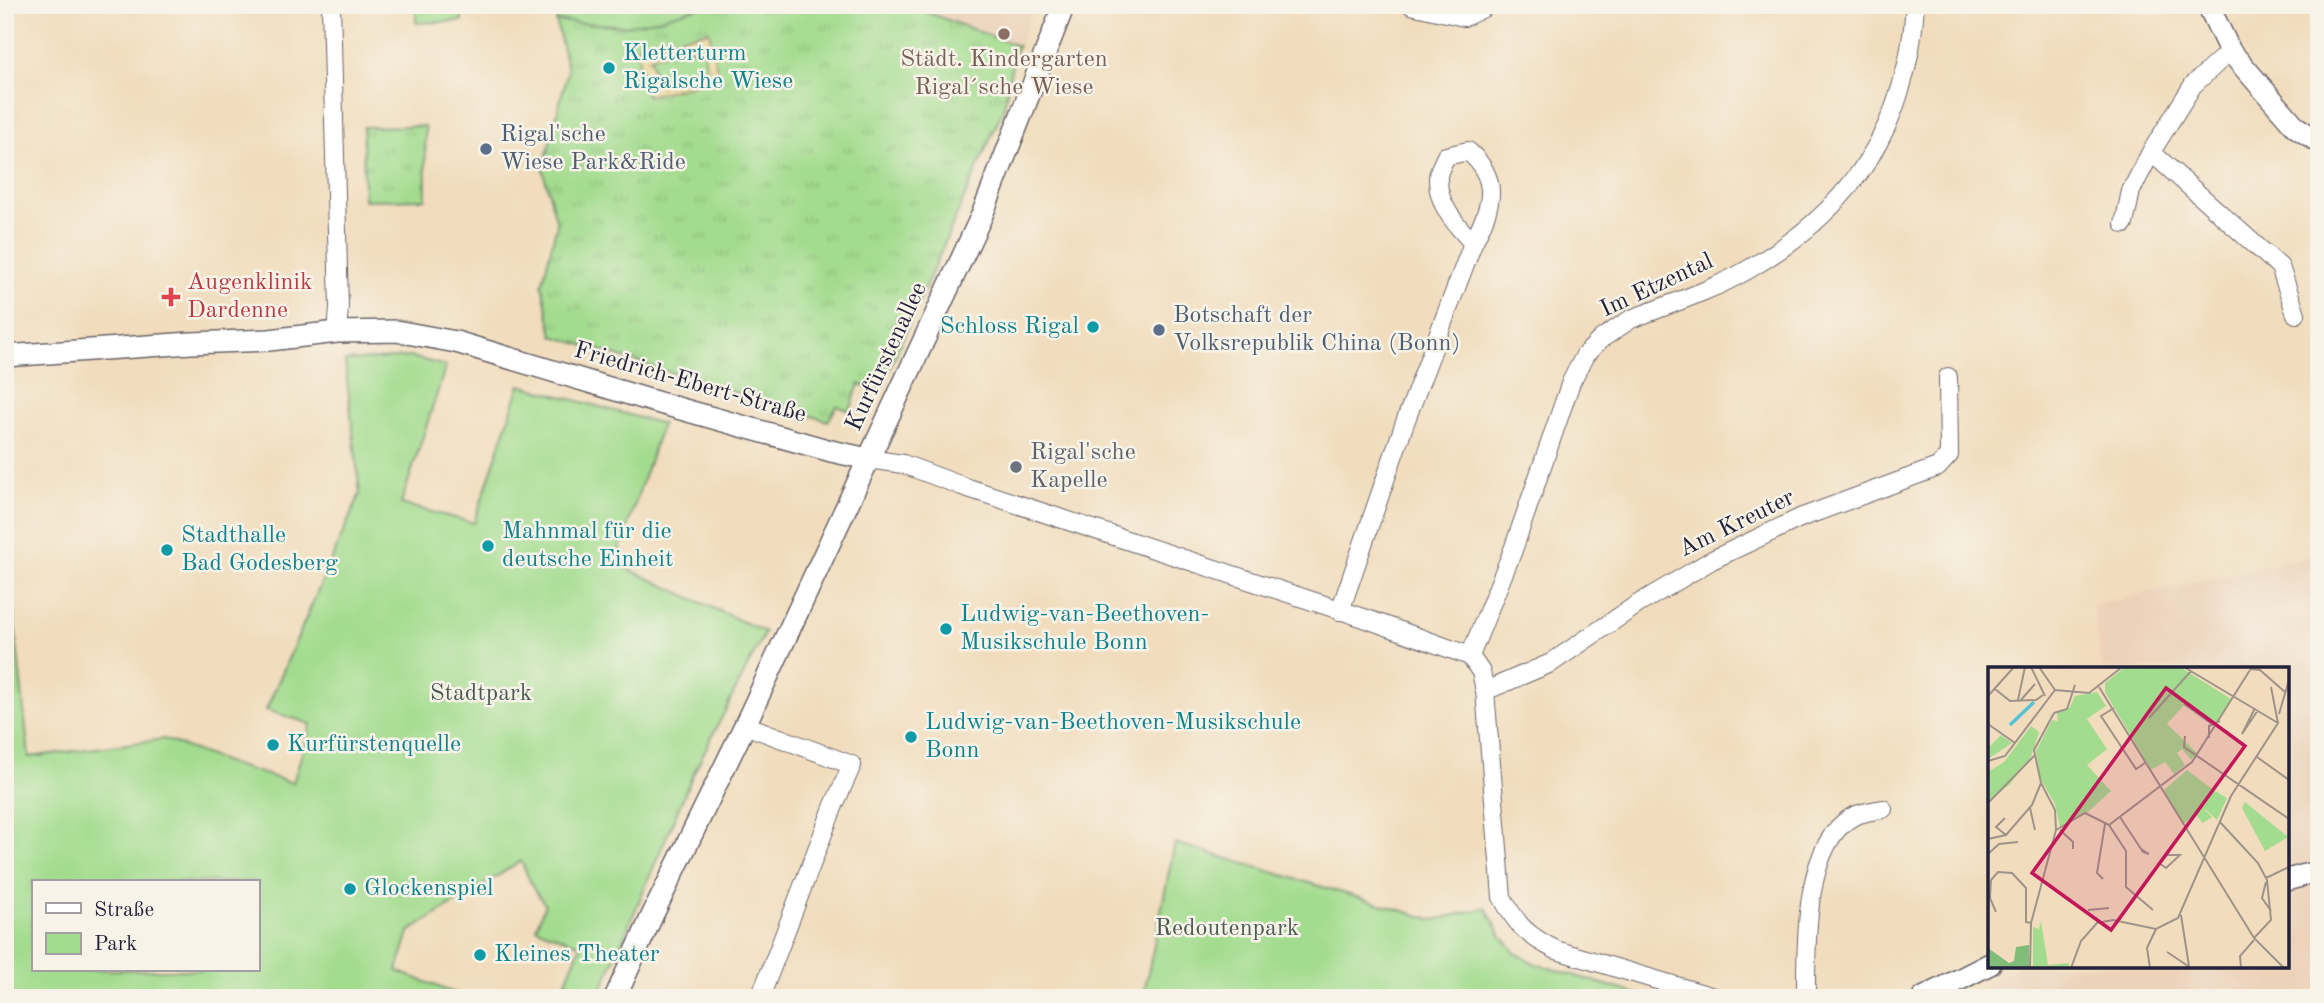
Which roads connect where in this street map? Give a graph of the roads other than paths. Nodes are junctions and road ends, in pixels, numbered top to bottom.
1 (331, 5) edge
2 (1064, 5) edge
3 (1411, 5) edge
4 (1484, 5) edge
5 (1915, 5) edge
6 (2208, 5) edge
7 (2230, 51) junction
8 (2319, 142) edge
9 (2151, 152) junction
10 (2124, 224) dead end
11 (1473, 243) junction
12 (2296, 314) dead end
13 (337, 332) junction
14 (5, 356) edge
15 (1948, 377) dead end
16 (869, 459) junction
17 (1340, 611) junction
18 (1470, 656) junction
19 (1485, 691) junction
20 (745, 726) junction
21 (1883, 809) dead end
22 (2319, 871) edge
23 (2289, 879) edge
24 (1988, 965) edge
25 (615, 998) edge
26 (760, 998) edge
27 (1717, 998) edge
28 (1806, 998) edge
29 (1923, 998) edge

1 - 13 street
2 - 16 street, Kurfürstenallee
3 - 4 street
5 - 18 street, Im Etzental
6 - 7 street
7 - 8 street
7 - 9 street
9 - 10 street
9 - 12 street
11 - 11 street
11 - 17 street
13 - 14 street, Friedrich-Ebert-Straße
13 - 16 street, Friedrich-Ebert-Straße
15 - 19 street, Am Kreuter
16 - 17 street, Friedrich-Ebert-Straße
16 - 20 street, Kurfürstenallee
17 - 18 street, Friedrich-Ebert-Straße
18 - 19 street
19 - 27 street
20 - 25 street, Kurfürstenallee
20 - 26 street
21 - 28 street
22 - 23 street
24 - 29 street

